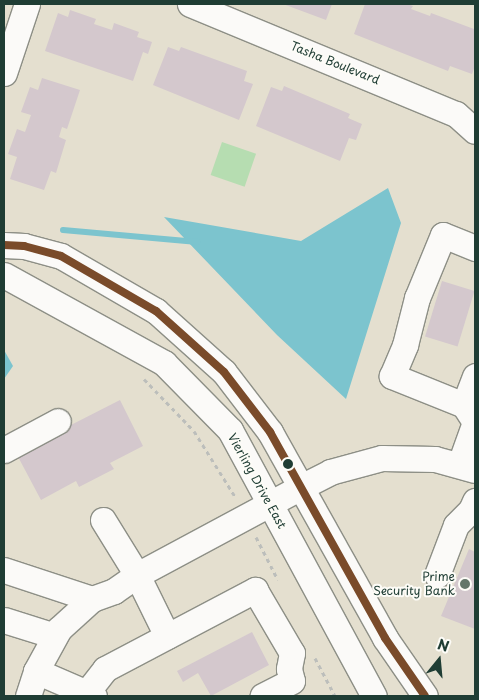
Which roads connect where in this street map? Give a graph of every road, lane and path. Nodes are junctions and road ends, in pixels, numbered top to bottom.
1 (27, 4) edge
2 (190, 4) edge
3 (4, 73) edge
4 (475, 131) edge
5 (4, 245) edge
6 (475, 248) edge
7 (4, 275) edge
8 (140, 376) dead end
9 (475, 376) edge
10 (471, 416) edge
11 (58, 421) dead end
12 (4, 450) edge
13 (468, 467) edge
14 (301, 487) junction
15 (475, 501) edge
16 (270, 503) junction
17 (246, 516) junction
18 (103, 520) dead end
19 (4, 570) edge
20 (137, 575) junction
21 (437, 575) dead end
22 (279, 584) dead end
23 (92, 599) junction
24 (4, 620) edge
25 (55, 636) junction
26 (167, 636) junction
27 (312, 653) dead end
28 (36, 671) junction
29 (88, 695) edge
30 (28, 696) edge
31 (263, 696) edge
32 (335, 696) edge
33 (374, 696) edge
34 (425, 696) edge

1 - 3 street
2 - 4 street, Tasha Boulevard
5 - 14 street
6 - 10 street
7 - 16 street, Vierling Drive East
8 - 17 path
9 - 10 street
10 - 13 street
11 - 12 street
13 - 14 street
14 - 16 street
14 - 34 street
15 - 21 street
16 - 17 street
16 - 33 street, Vierling Drive East
17 - 20 street
17 - 22 path
18 - 20 street
19 - 23 street
20 - 23 street
20 - 26 street
23 - 25 street
24 - 25 street
25 - 28 street
26 - 29 street
26 - 31 street
27 - 32 path
28 - 29 street
28 - 30 street

